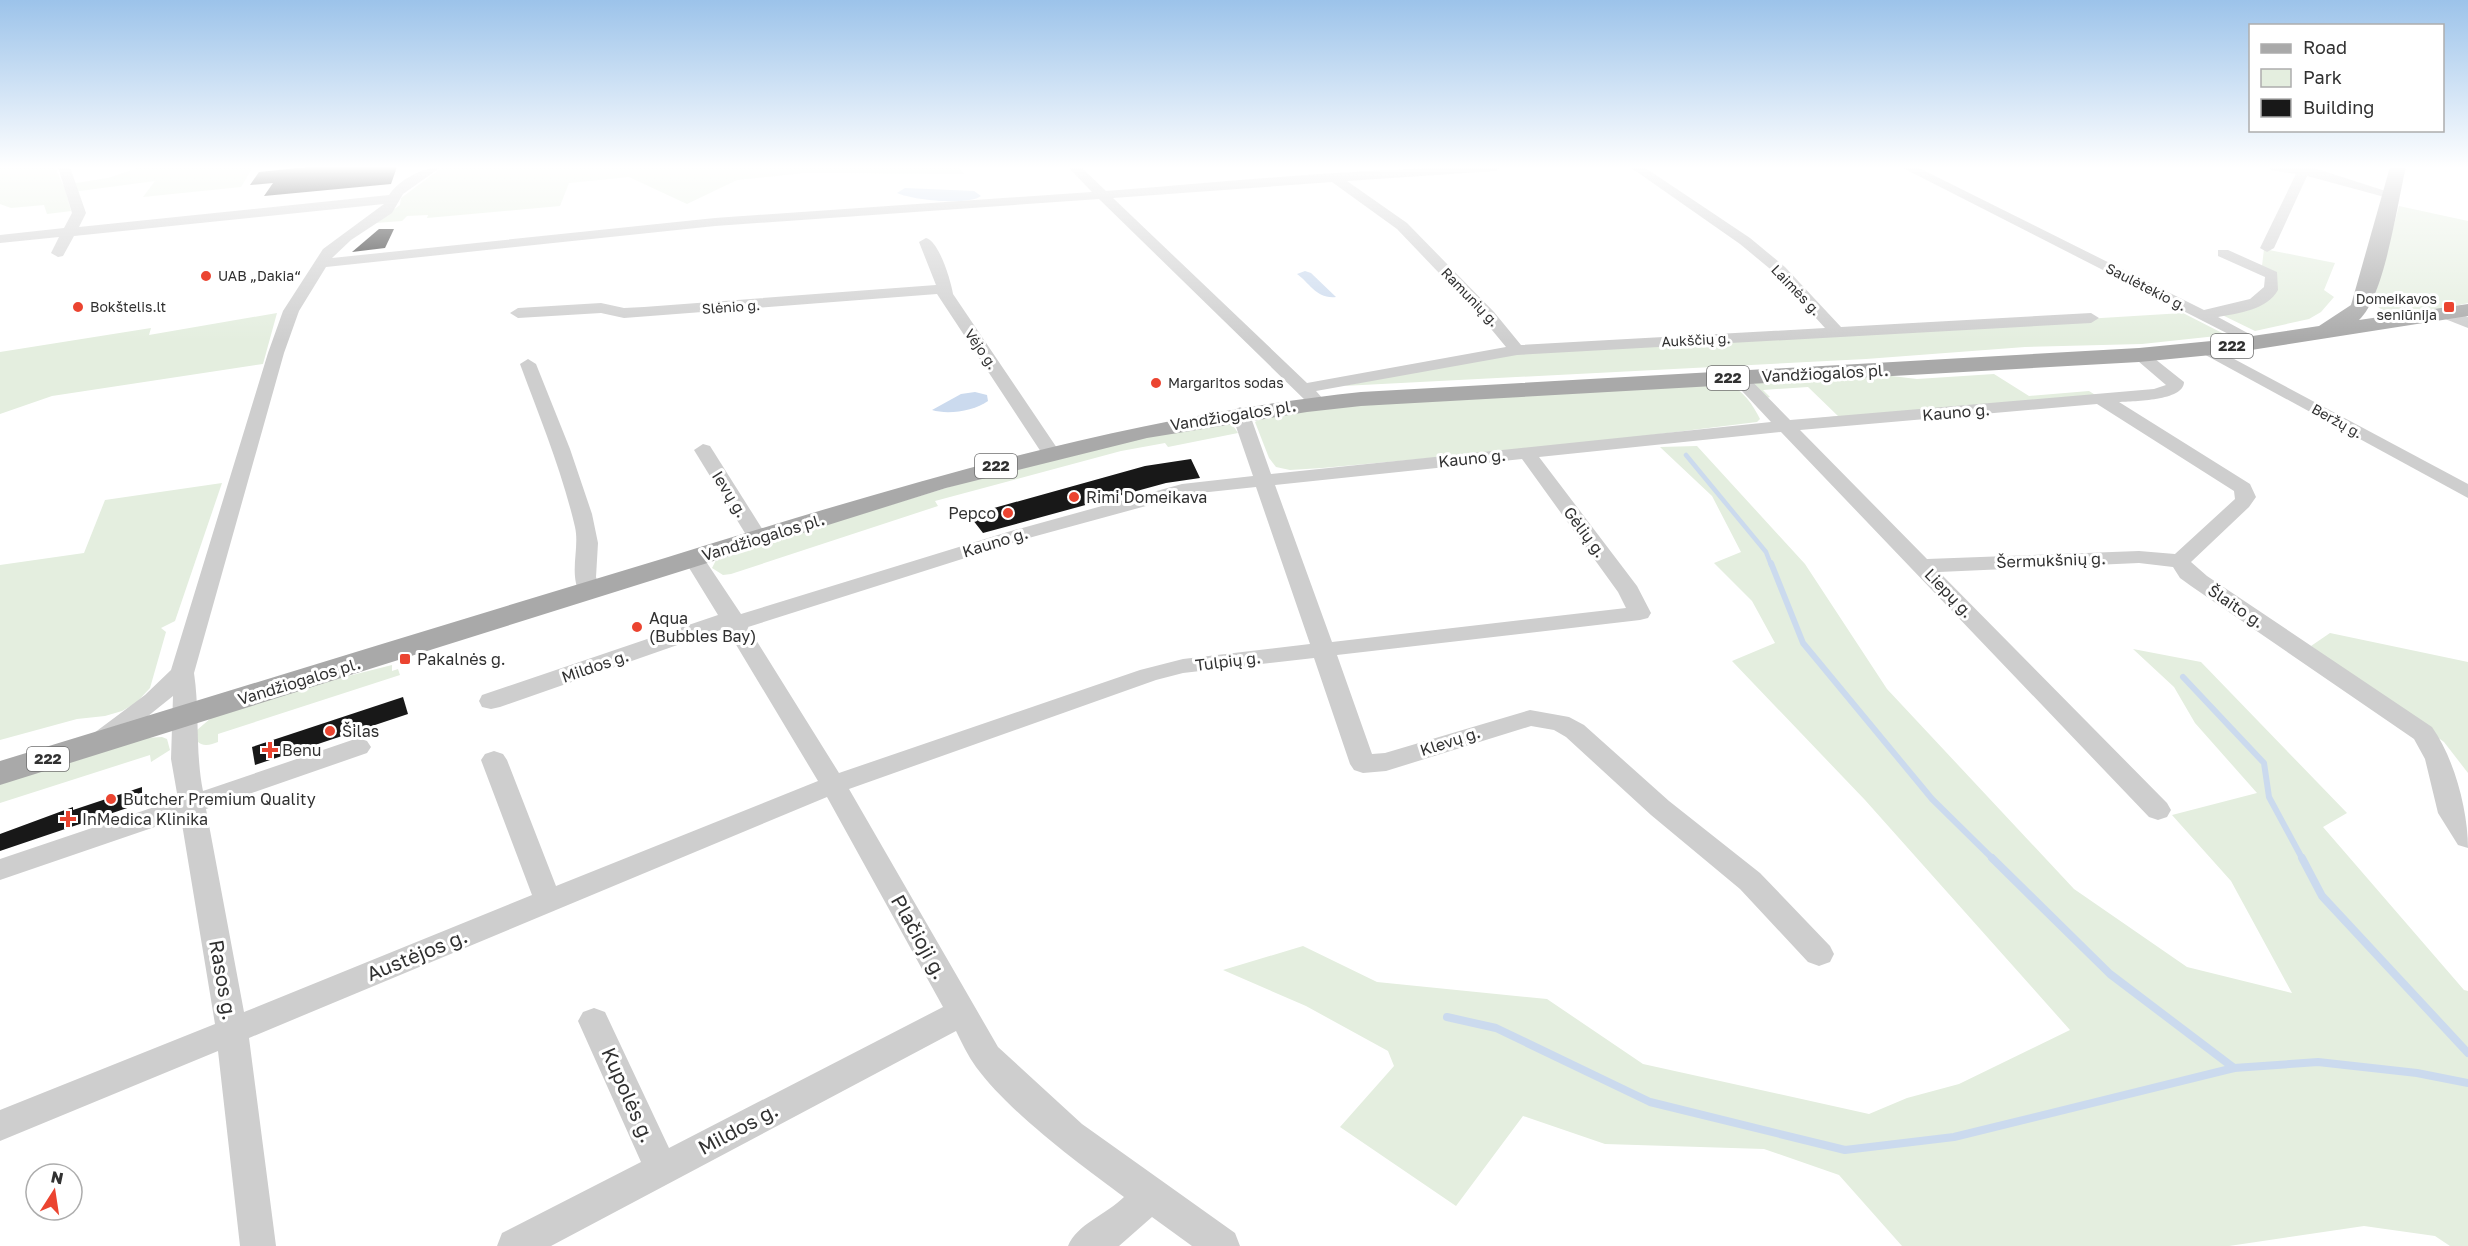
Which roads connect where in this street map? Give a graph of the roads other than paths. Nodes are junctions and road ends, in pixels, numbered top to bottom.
1 (73, 225) edge
2 (137, 225) edge
3 (364, 225) edge
4 (685, 225) edge
5 (1135, 225) edge
6 (1400, 225) edge
7 (1722, 225) edge
8 (2022, 225) edge
9 (2278, 225) edge
10 (2384, 225) edge
11 (70, 232) junction
12 (0, 239) edge
13 (926, 242) dead end
14 (2267, 248) dead end
15 (58, 253) dead end
16 (2223, 253) dead end
17 (321, 263) junction
18 (944, 289) junction
19 (2360, 308) junction
20 (2468, 310) edge
21 (518, 313) dead end
22 (2446, 314) junction
23 (2200, 315) junction
24 (2091, 318) dead end
25 (2415, 319) junction
26 (2468, 323) edge
27 (1837, 332) junction
28 (2325, 332) junction
29 (2258, 343) junction
30 (2206, 349) junction
31 (1517, 350) junction
32 (2139, 356) junction
33 (528, 364) dead end
34 (1738, 377) junction
35 (1311, 396) junction
36 (2101, 399) junction
37 (1240, 412) junction
38 (1783, 426) junction
39 (703, 450) dead end
40 (1050, 451) junction
41 (1526, 452) junction
42 (1264, 478) junction
43 (2468, 492) edge
44 (758, 538) junction
45 (694, 558) junction
46 (2180, 561) junction
47 (1923, 566) junction
48 (589, 590) junction
49 (1640, 614) joint
50 (734, 621) junction
51 (1321, 650) junction
52 (182, 673) junction
53 (491, 701) dead end
54 (184, 716) junction
55 (96, 744) junction
56 (358, 747) dead end
57 (494, 760) dead end
58 (0, 774) edge
59 (834, 786) junction
60 (192, 803) junction
61 (2158, 810) dead end
62 (2468, 838) edge
63 (0, 870) edge
64 (548, 901) junction
65 (1819, 954) dead end
66 (961, 1012) junction
67 (594, 1021) dead end
68 (232, 1032) junction
69 (0, 1126) edge
70 (661, 1169) junction
71 (1149, 1194) junction
72 (258, 1246) edge
73 (515, 1246) edge
74 (1086, 1246) edge
75 (1222, 1246) edge

1 - 11 street
2 - 11 street
3 - 17 street
4 - 17 street
5 - 35 street
6 - 31 street, Ramunių g.
7 - 27 street, Laimės g.
8 - 23 street, Saulėtekio g.
9 - 14 street
10 - 19 main road
11 - 12 street
11 - 15 street
13 - 18 street, Vėjo g.
16 - 23 street
17 - 52 street
18 - 21 street, Slėnio g.
18 - 40 street, Vėjo g.
19 - 25 main road
19 - 28 main road, Vandžiogalos pl. / 222
20 - 22 main road
22 - 25 main road
22 - 26 street
23 - 29 street, Saulėtekio g.
24 - 27 street, Aukščių g.
25 - 28 main road
27 - 31 street, Aukščių g.
28 - 29 main road, Vandžiogalos pl. / 222
29 - 30 main road, Vandžiogalos pl. / 222
30 - 32 main road, Vandžiogalos pl. / 222
30 - 43 street, Beržų g.
31 - 35 street, Aukščių g.
32 - 34 main road, Vandžiogalos pl. / 222
32 - 36 street, Kauno g.
33 - 48 street
34 - 35 main road, Vandžiogalos pl. / 222
34 - 38 street, Liepų g.
35 - 37 main road, Vandžiogalos pl. / 222
36 - 38 street, Kauno g.
36 - 46 street
37 - 40 main road, Vandžiogalos pl. / 222
37 - 42 street, Klevų g.
38 - 41 street, Kauno g.
38 - 47 street, Liepų g.
39 - 44 street, Ievų g.
40 - 44 main road, Vandžiogalos pl. / 222
41 - 42 street, Kauno g.
41 - 49 street, Gėlių g.
42 - 50 street, Kauno g.
42 - 51 street, Klevų g.
44 - 45 main road, Vandžiogalos pl. / 222
45 - 48 main road, Vandžiogalos pl. / 222
45 - 50 street, Plačioji g.
46 - 47 street, Šermukšnių g.
46 - 62 street, Šlaito g.
47 - 61 street, Liepų g.
48 - 54 main road, Vandžiogalos pl. / 222
49 - 51 street, Tulpių g.
50 - 53 street, Mildos g.
50 - 59 street, Plačioji g.
51 - 59 street, Tulpių g.
51 - 65 street, Klevų g.
52 - 54 street
52 - 55 street
54 - 55 main road, Vandžiogalos pl. / 222
54 - 60 street, Rasos g.
55 - 58 main road, Vandžiogalos pl. / 222
56 - 60 street
57 - 64 street
59 - 64 street, Austėjos g.
59 - 66 street, Plačioji g.
60 - 63 street
60 - 68 street, Rasos g.
64 - 68 street, Austėjos g.
66 - 70 street, Mildos g.
66 - 71 street, Plačioji g.
67 - 70 street, Kupolės g.
68 - 69 street, Austėjos g.
68 - 72 street, Rasos g.
70 - 73 street, Mildos g.
71 - 74 street
71 - 75 street, Plačioji g.

